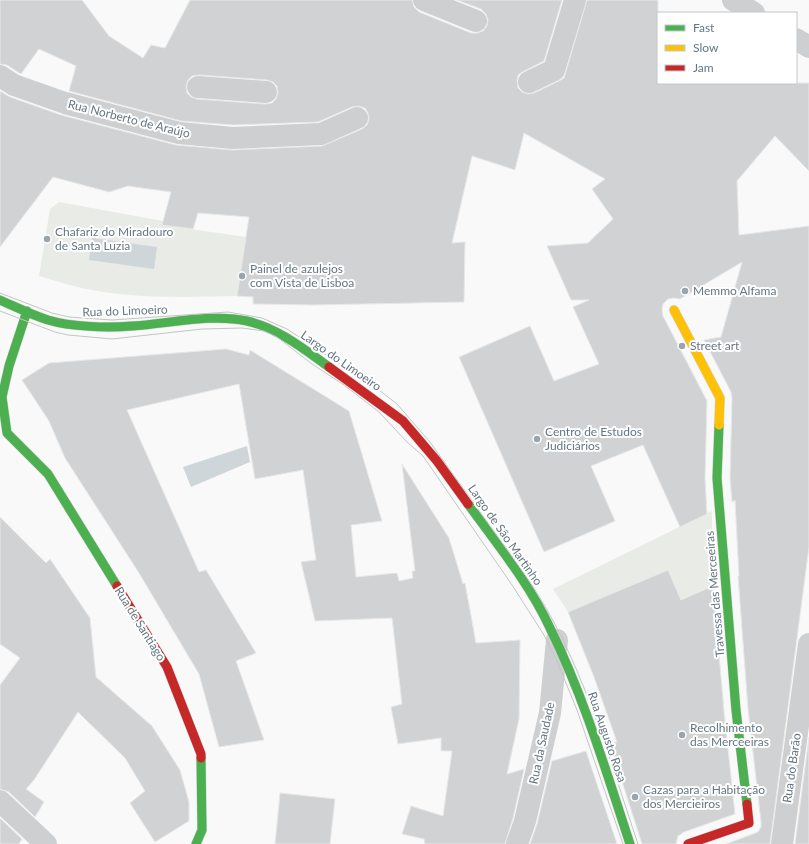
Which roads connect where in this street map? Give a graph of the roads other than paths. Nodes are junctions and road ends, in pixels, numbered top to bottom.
1 (575, 0) edge
2 (733, 0) edge
3 (418, 2) edge
4 (752, 12) edge
5 (476, 21) dead end
6 (797, 40) edge
7 (809, 47) edge
8 (0, 76) edge
9 (529, 82) dead end
10 (198, 87) dead end
11 (266, 92) dead end
12 (357, 118) dead end
13 (0, 300) edge
14 (674, 310) dead end
15 (27, 311) junction
16 (226, 319) joint
17 (3, 434) edge
18 (427, 448) joint
19 (557, 640) junction
20 (809, 644) edge
21 (0, 801) edge
22 (46, 844) edge
23 (196, 844) edge
24 (517, 844) edge
25 (630, 844) edge
26 (688, 844) edge
27 (782, 844) edge

1 - 9 street
2 - 4 street
3 - 5 street
6 - 7 street
8 - 12 street, Rua Norberto de Araújo
10 - 11 street
13 - 15 street, Rua do Limoeiro
14 - 26 street, Travessa das Merceeiras
15 - 16 street, Rua do Limoeiro
15 - 17 street, Rua de Santiago
16 - 18 street, Largo do Limoeiro
17 - 23 street, Rua de Santiago
18 - 19 street, Largo de São Martinho
19 - 24 street, Rua da Saudade
19 - 25 street, Rua Augusto Rosa
20 - 27 street, Rua do Barão
21 - 22 street

